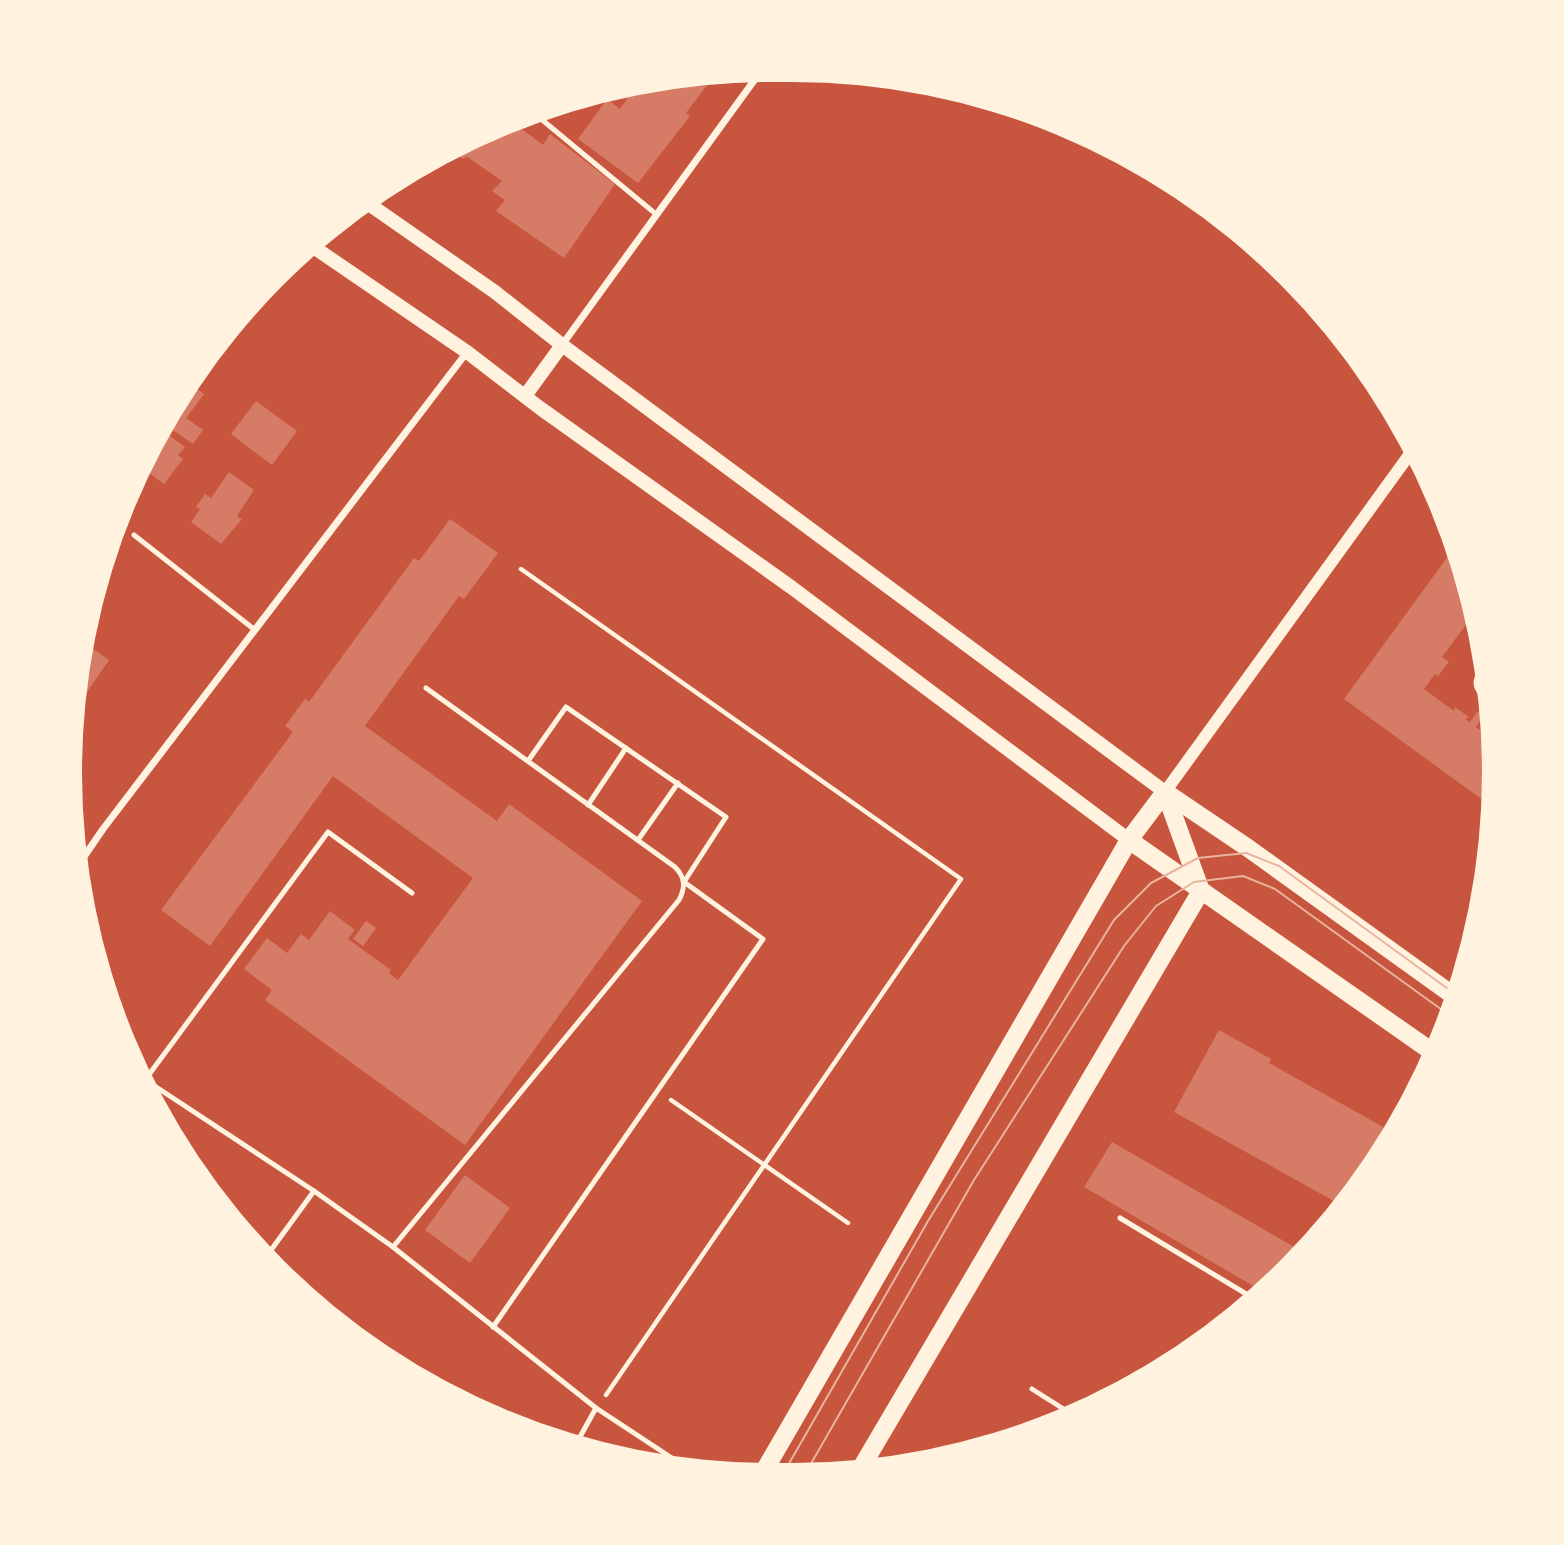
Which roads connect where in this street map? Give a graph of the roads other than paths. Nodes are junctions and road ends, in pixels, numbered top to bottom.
1 (752, 83) edge
2 (544, 122) edge
3 (375, 209) edge
4 (657, 215) junction
5 (320, 251) edge
6 (562, 345) junction
7 (467, 352) junction
8 (525, 396) junction
9 (1406, 459) edge
10 (134, 535) dead end
11 (255, 630) junction
12 (426, 688) dead end
13 (626, 748) junction
14 (528, 761) junction
15 (678, 783) junction
16 (1164, 792) junction
17 (588, 804) junction
18 (638, 840) junction
19 (1129, 840) junction
20 (87, 852) edge
21 (684, 882) junction
22 (1201, 891) junction
23 (412, 893) dead end
24 (1446, 990) edge
25 (1425, 1047) edge
26 (150, 1072) edge
27 (160, 1090) edge
28 (314, 1191) junction
29 (1119, 1218) dead end
30 (393, 1247) junction
31 (272, 1248) edge
32 (1245, 1293) edge
33 (493, 1326) junction
34 (1032, 1389) dead end
35 (596, 1408) junction
36 (1061, 1408) edge
37 (581, 1435) edge
38 (666, 1454) edge
39 (867, 1458) edge
40 (769, 1462) edge

1 - 4 street
2 - 4 lane
3 - 6 main road
4 - 6 street
5 - 7 main road
6 - 8 main road
6 - 16 main road
7 - 8 main road
7 - 11 street
8 - 19 main road
9 - 16 street
10 - 11 lane
11 - 20 street
12 - 14 lane
13 - 14 lane
13 - 15 lane
13 - 17 lane
14 - 17 lane
15 - 18 lane
15 - 21 lane
16 - 19 main road
16 - 22 main road
16 - 24 main road
17 - 18 lane
18 - 21 lane
19 - 22 main road
19 - 40 main road
21 - 30 lane
21 - 33 lane
22 - 25 main road
22 - 39 main road
23 - 26 lane
27 - 28 lane
28 - 30 lane
28 - 31 lane
29 - 32 lane
30 - 33 lane
33 - 35 lane
34 - 36 lane
35 - 37 lane
35 - 38 lane

